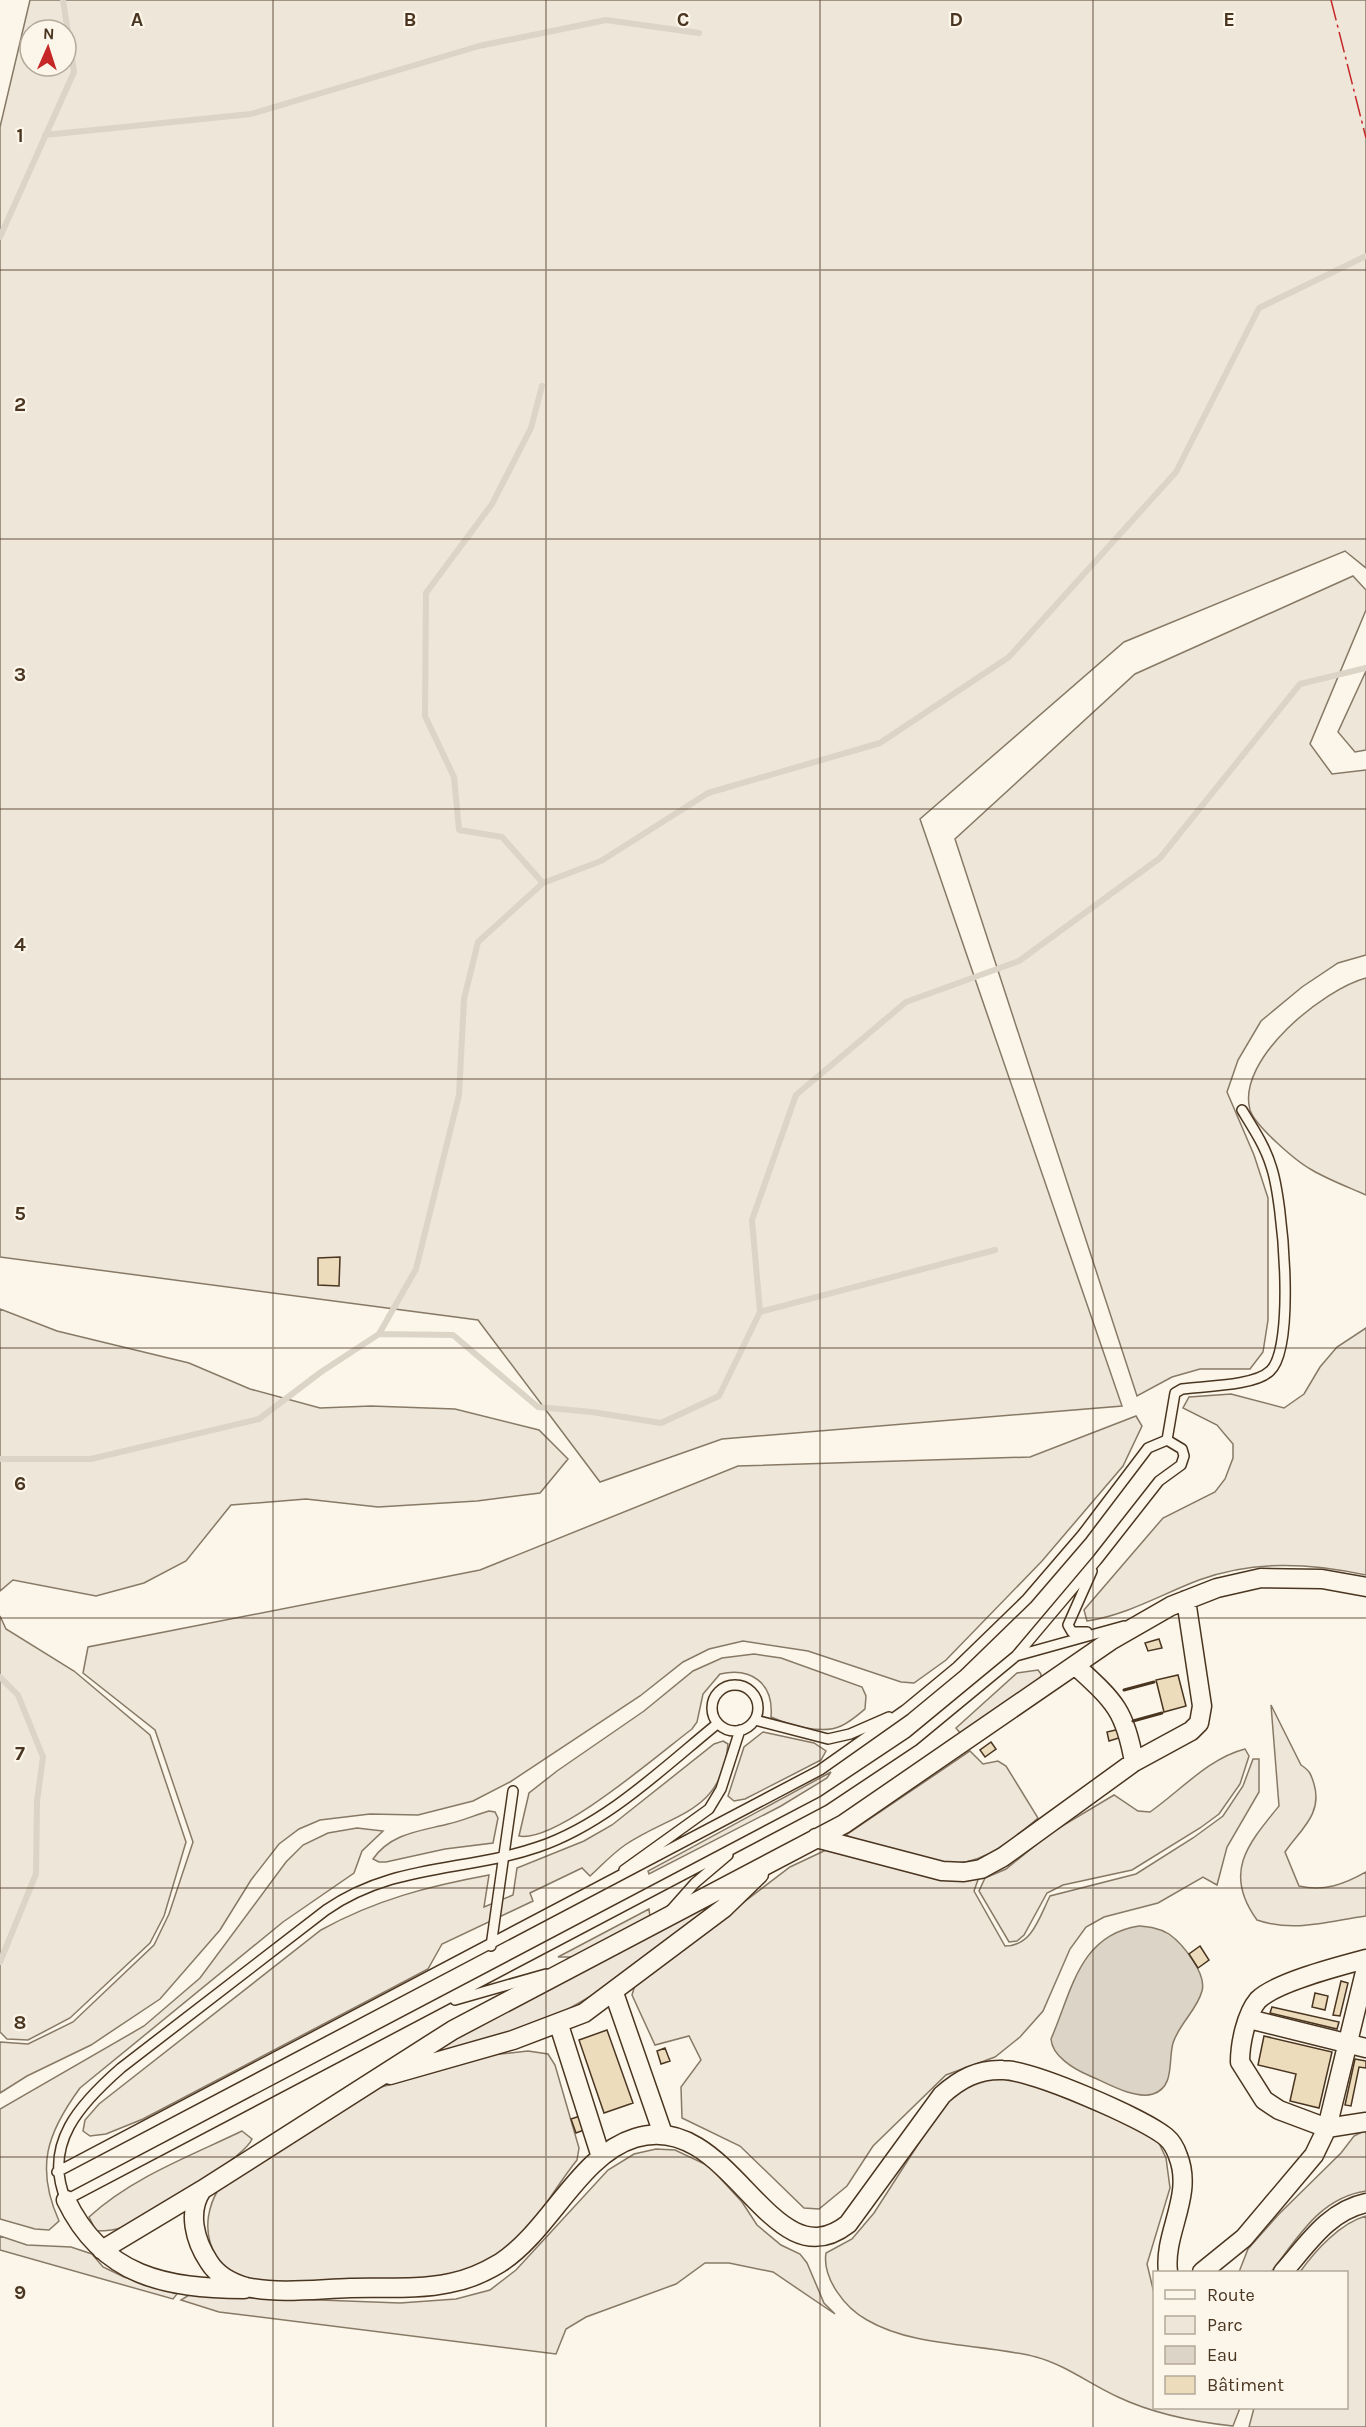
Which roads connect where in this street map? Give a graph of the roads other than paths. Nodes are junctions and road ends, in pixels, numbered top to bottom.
1 (1242, 1110) dead end
2 (1167, 1440) junction
3 (1098, 1560) junction
4 (1366, 1587) edge
5 (1186, 1600) junction
6 (1144, 1620) junction
7 (1104, 1631) junction
8 (1016, 1656) junction
9 (1076, 1666) junction
10 (905, 1710) junction
11 (755, 1720) junction
12 (717, 1724) junction
13 (740, 1731) junction
14 (1134, 1762) junction
15 (513, 1791) dead end
16 (816, 1838) junction
17 (744, 1842) junction
18 (503, 1856) junction
19 (775, 1859) junction
20 (585, 1896) junction
21 (663, 1918) junction
22 (491, 1946) junction
23 (566, 1968) junction
24 (1366, 1968) edge
25 (614, 1993) junction
26 (436, 2005) junction
27 (1249, 2019) junction
28 (559, 2025) junction
29 (1347, 2043) junction
30 (1366, 2048) edge
31 (371, 2081) junction
32 (1366, 2122) edge
33 (1327, 2128) junction
34 (663, 2134) junction
35 (601, 2157) junction
36 (57, 2172) junction
37 (202, 2190) junction
38 (66, 2200) junction
39 (1366, 2203) edge
40 (102, 2250) junction
41 (1168, 2271) edge
42 (1203, 2271) edge
43 (1284, 2271) edge
44 (270, 2290) junction

1 - 2 lane
2 - 3 lane
2 - 10 lane
3 - 7 lane
3 - 8 lane
4 - 5 street
5 - 6 street
5 - 14 street
6 - 7 lane
6 - 9 street
7 - 8 lane
8 - 17 lane
9 - 14 street
9 - 16 street
10 - 11 lane
10 - 20 lane
11 - 12 lane
11 - 13 lane
12 - 13 lane
12 - 18 lane
13 - 20 lane
14 - 16 street
15 - 18 lane
16 - 19 street
17 - 21 lane
17 - 26 lane
18 - 22 lane
18 - 36 lane
19 - 21 street
19 - 25 street
20 - 22 lane
21 - 23 street
22 - 36 lane
23 - 26 lane
23 - 31 street
24 - 27 street
24 - 29 street
25 - 28 street
25 - 34 street
26 - 38 lane
27 - 29 street
27 - 33 street
28 - 31 street
28 - 35 street
29 - 30 street
29 - 33 street
31 - 37 street
32 - 33 street
33 - 42 street
34 - 35 street
34 - 41 street
35 - 44 street
36 - 38 lane
37 - 40 street
37 - 44 street
38 - 40 street
39 - 43 street
40 - 44 street

